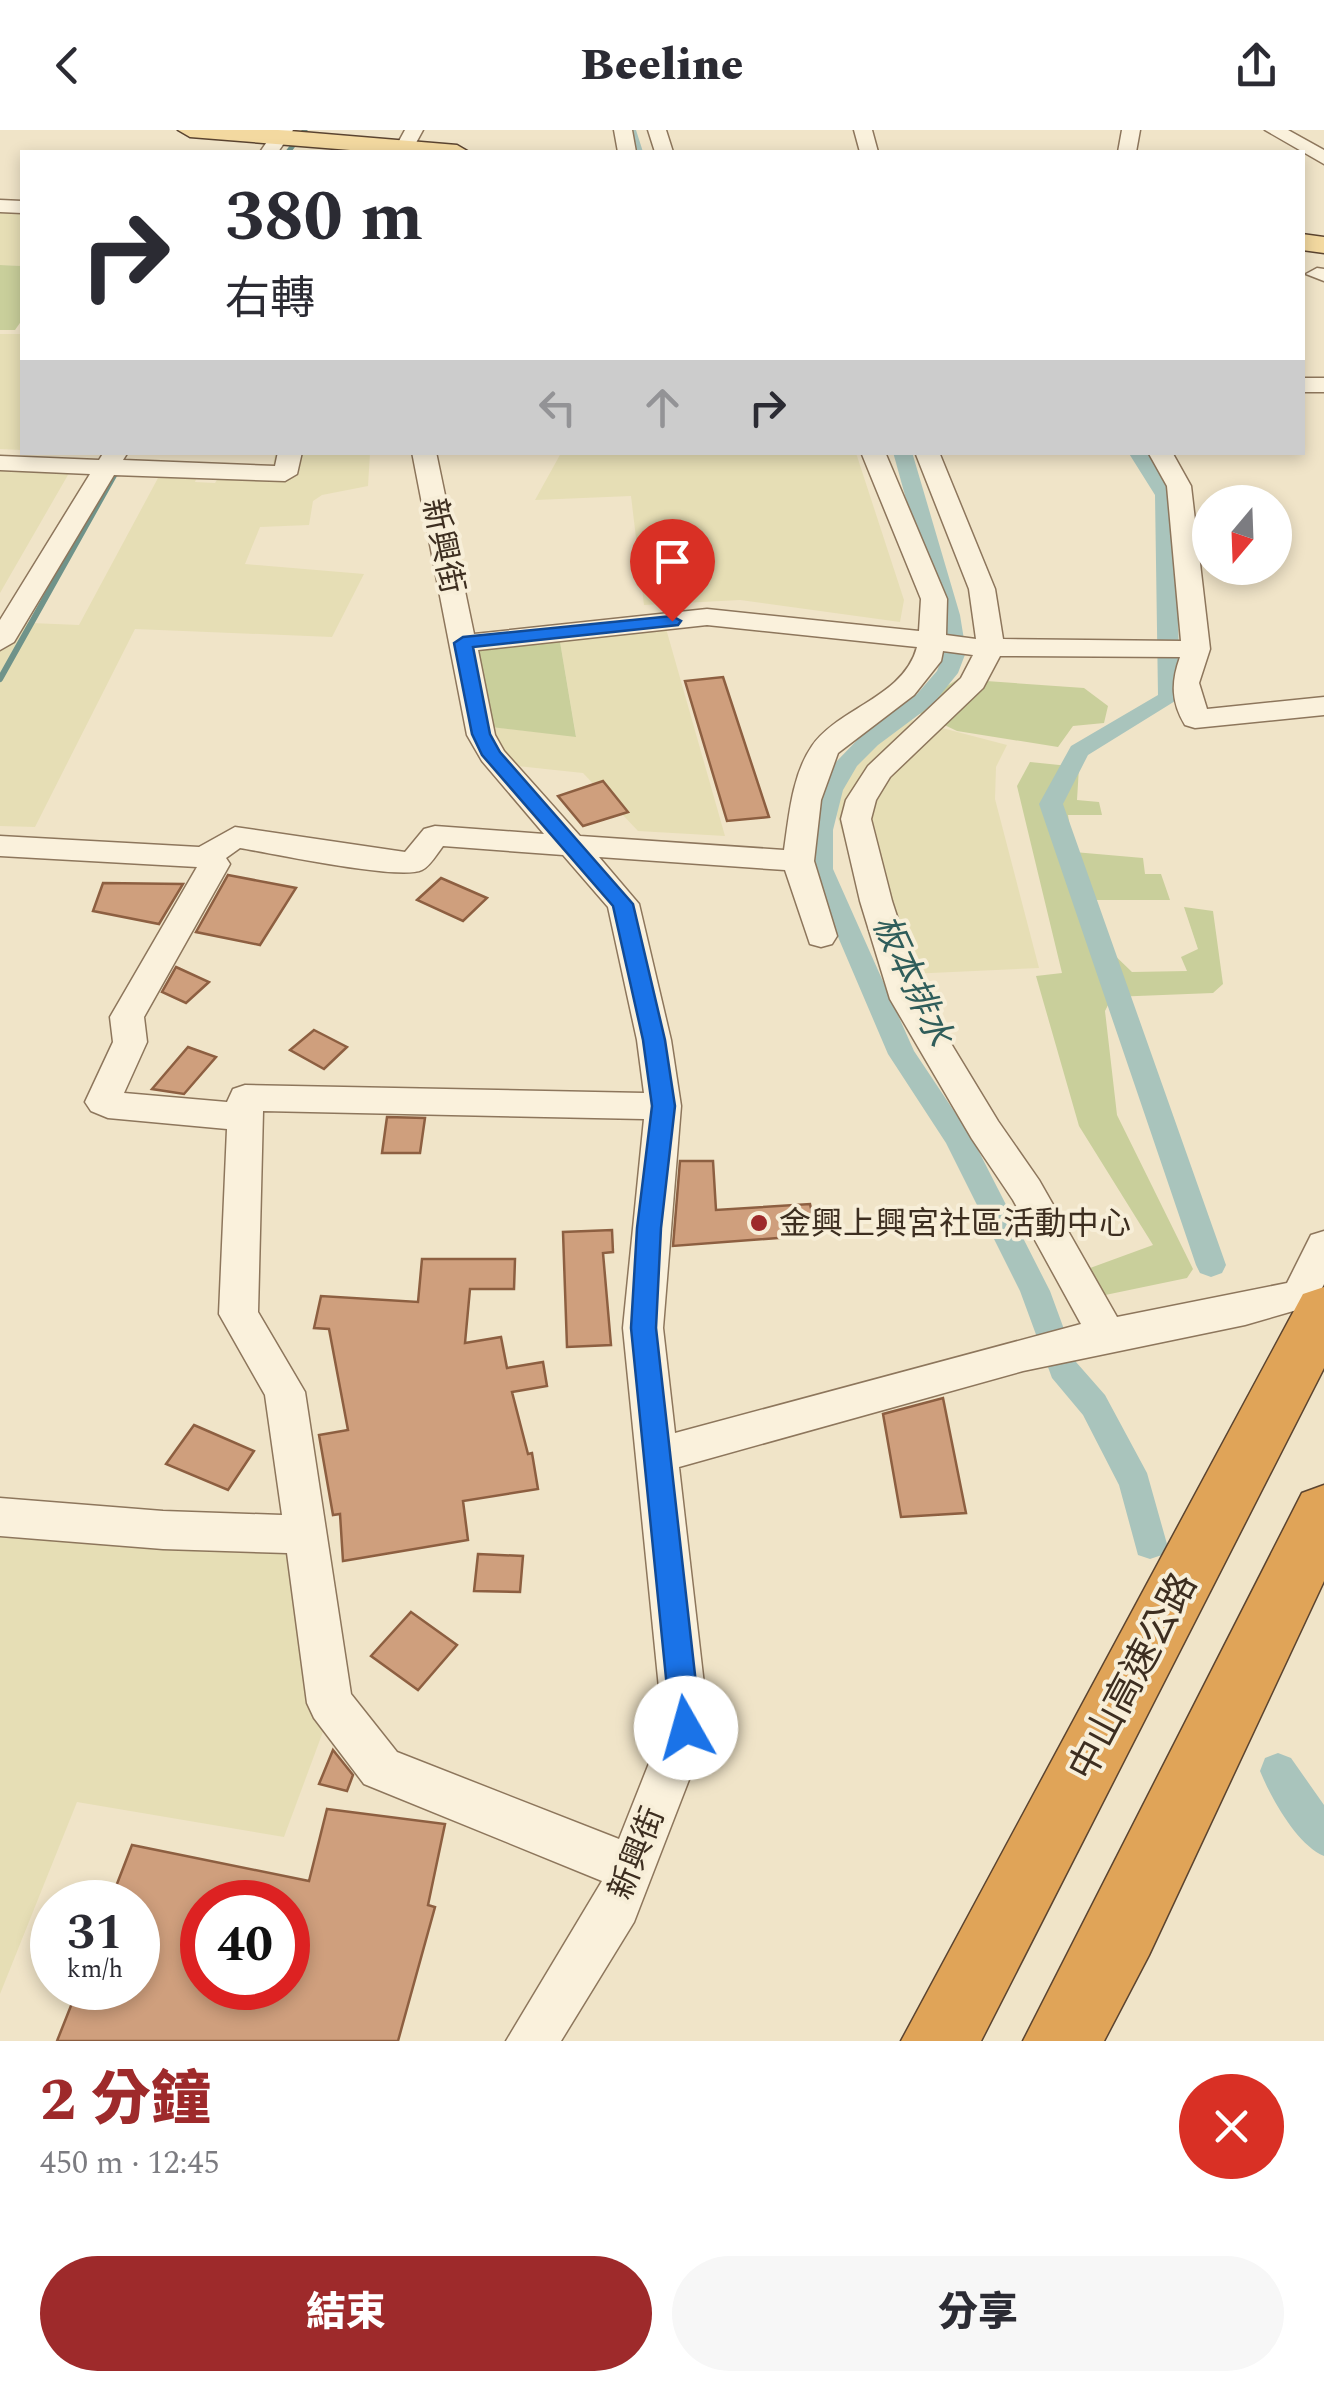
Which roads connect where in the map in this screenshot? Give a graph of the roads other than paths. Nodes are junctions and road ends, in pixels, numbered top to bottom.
1 (190, 130) edge
2 (1274, 130) edge
3 (287, 138) edge
4 (407, 143) edge
5 (447, 150) edge
6 (1324, 158) edge
7 (289, 455) edge
8 (425, 455) edge
9 (873, 455) edge
10 (928, 455) edge
11 (1162, 455) edge
12 (112, 460) edge
13 (0, 463) edge
14 (0, 642) edge
15 (932, 642) junction
16 (463, 643) junction
17 (991, 647) junction
18 (1196, 649) junction
19 (1324, 706) edge
20 (0, 846) edge
21 (576, 848) junction
22 (206, 857) junction
23 (798, 862) junction
24 (821, 936) dead end
25 (663, 1106) junction
26 (244, 1118) junction
27 (1324, 1246) edge
28 (1324, 1311) edge
29 (1108, 1334) junction
30 (655, 1456) junction
31 (1324, 1512) edge
32 (0, 1518) edge
33 (306, 1536) junction
34 (630, 1868) junction
35 (532, 2041) edge
36 (940, 2041) edge
37 (1062, 2041) edge

1 - 3 main road
2 - 6 street
3 - 4 main road
4 - 5 main road
7 - 12 street
8 - 16 street, 新興街
9 - 15 street
10 - 17 street
11 - 18 street
12 - 13 street
12 - 14 street
15 - 16 street
15 - 17 street
15 - 23 street
16 - 21 street, 新興街
17 - 18 street
17 - 29 street
18 - 19 street
20 - 22 street
21 - 22 street
21 - 23 street
21 - 25 street, 新興街
22 - 26 street
23 - 24 street
25 - 26 street
25 - 30 street, 新興街
26 - 33 street
27 - 29 street
28 - 36 highway, 中山高速公路
29 - 30 street
30 - 34 street, 新興街
31 - 37 highway
32 - 33 street
33 - 34 street
34 - 35 street, 新興街

